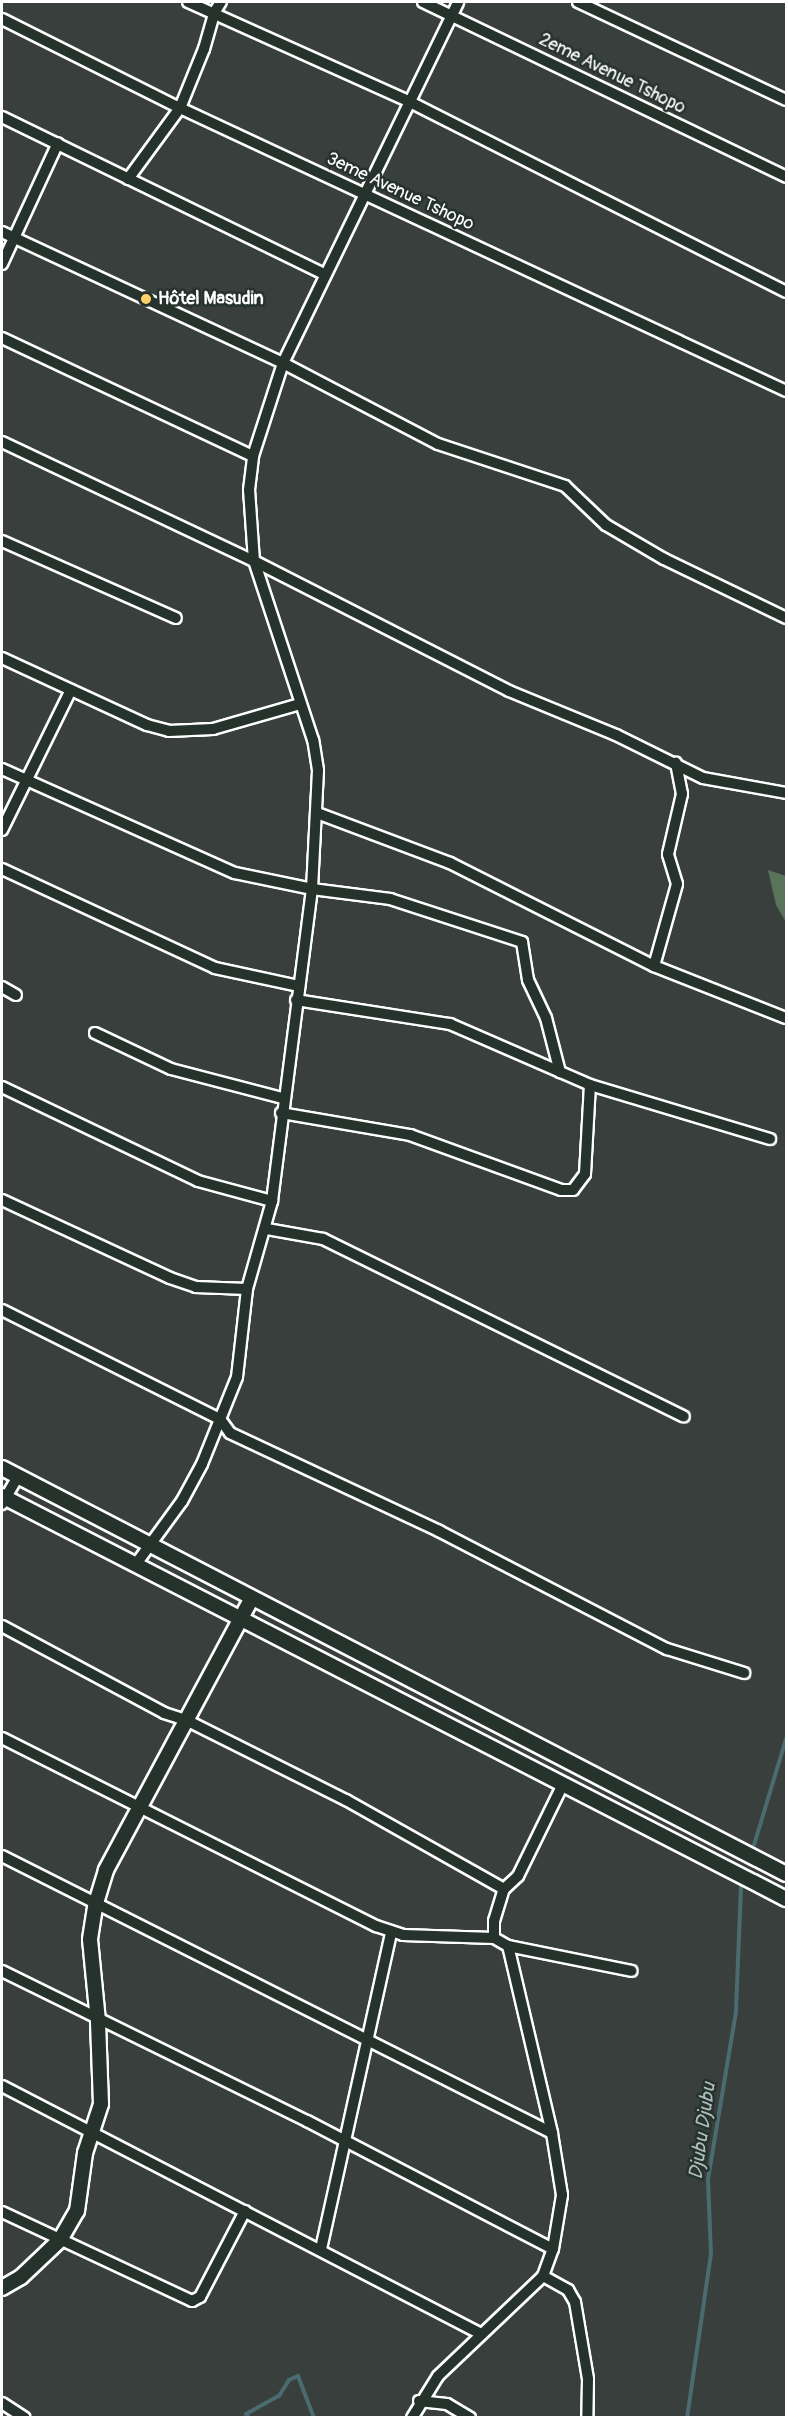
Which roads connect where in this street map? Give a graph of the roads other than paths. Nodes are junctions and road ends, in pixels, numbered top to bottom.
1 (188, 2) edge
2 (221, 2) edge
3 (423, 2) edge
4 (458, 2) edge
5 (578, 2) edge
6 (214, 13) junction
7 (450, 15) junction
8 (2, 19) edge
9 (786, 100) edge
10 (410, 102) junction
11 (180, 108) junction
12 (2, 117) edge
13 (58, 143) junction
14 (786, 177) edge
15 (128, 178) junction
16 (366, 194) junction
17 (2, 232) edge
18 (14, 238) junction
19 (2, 264) edge
20 (326, 275) junction
21 (786, 292) edge
22 (2, 338) edge
23 (283, 363) junction
24 (786, 391) edge
25 (2, 442) edge
26 (253, 456) junction
27 (2, 541) edge
28 (254, 561) junction
29 (176, 618) dead end
30 (786, 618) edge
31 (2, 658) edge
32 (71, 690) junction
33 (300, 704) junction
34 (676, 763) junction
35 (2, 769) edge
36 (26, 780) junction
37 (786, 793) edge
38 (317, 813) junction
39 (2, 830) edge
40 (2, 869) edge
41 (312, 889) junction
42 (654, 966) junction
43 (298, 986) junction
44 (2, 987) edge
45 (16, 995) dead end
46 (297, 1000) junction
47 (786, 1018) edge
48 (95, 1033) dead end
49 (560, 1071) junction
50 (590, 1085) junction
51 (2, 1087) edge
52 (282, 1098) junction
53 (281, 1113) junction
54 (770, 1139) dead end
55 (2, 1200) edge
56 (272, 1202) junction
57 (267, 1229) junction
58 (247, 1289) junction
59 (2, 1310) edge
60 (684, 1417) dead end
61 (220, 1419) junction
62 (2, 1468) edge
63 (18, 1476) junction
64 (3, 1499) edge
65 (148, 1543) junction
66 (136, 1564) junction
67 (251, 1600) junction
68 (241, 1619) junction
69 (2, 1626) edge
70 (744, 1673) dead end
71 (186, 1720) junction
72 (2, 1738) edge
73 (562, 1786) junction
74 (138, 1808) junction
75 (744, 1852) junction
76 (2, 1856) edge
77 (734, 1872) junction
78 (786, 1874) edge
79 (504, 1889) junction
80 (786, 1899) edge
81 (96, 1903) junction
82 (391, 1932) junction
83 (494, 1938) junction
84 (508, 1946) junction
85 (2, 1971) edge
86 (632, 1971) dead end
87 (98, 2021) junction
88 (369, 2037) junction
89 (2, 2086) edge
90 (94, 2132) junction
91 (552, 2133) junction
92 (345, 2140) junction
93 (2, 2211) edge
94 (245, 2211) junction
95 (60, 2240) junction
96 (321, 2249) junction
97 (554, 2249) junction
98 (543, 2276) junction
99 (2, 2288) edge
100 (481, 2334) junction
101 (419, 2401) junction
102 (2, 2403) edge
103 (26, 2418) edge
104 (412, 2418) edge
105 (470, 2418) edge
106 (587, 2418) edge

1 - 6 street
2 - 6 street
3 - 7 street, 2eme Avenue Tshopo
4 - 7 street
5 - 9 street
6 - 10 street
6 - 11 street
7 - 10 street
7 - 14 street, 2eme Avenue Tshopo
8 - 11 street, 3eme Avenue Tshopo
10 - 16 street
10 - 21 street
11 - 15 street
11 - 16 street, 3eme Avenue Tshopo
12 - 13 street
13 - 15 street
13 - 18 street
15 - 20 street
16 - 20 street
16 - 24 street, 3eme Avenue Tshopo
17 - 18 street
18 - 19 street
18 - 23 street
20 - 23 street
22 - 26 street
23 - 26 street
23 - 30 street
25 - 28 street
26 - 28 street
27 - 29 street
28 - 33 street
28 - 34 street
31 - 32 street
32 - 33 street
32 - 36 street
33 - 38 street
34 - 37 street
34 - 42 street
35 - 36 street
36 - 39 street
36 - 41 street
38 - 41 street
38 - 42 street
40 - 43 street
41 - 43 street
41 - 49 street
42 - 47 street
43 - 46 street
44 - 45 street
46 - 49 street
46 - 52 street
48 - 52 street
49 - 50 street
50 - 53 street
50 - 54 street
51 - 56 street
52 - 53 street
53 - 56 street
55 - 58 street
56 - 57 street
57 - 58 street
57 - 60 street
58 - 61 street
59 - 61 street
61 - 65 street
61 - 70 street
62 - 63 street
63 - 64 street
63 - 65 street
64 - 66 street
65 - 66 street
65 - 67 street
66 - 68 street
67 - 68 street
67 - 75 street
68 - 71 street
68 - 73 street
69 - 71 street
71 - 74 street
71 - 79 street
72 - 74 street
73 - 77 street
73 - 79 street
74 - 81 street
74 - 82 street
75 - 77 street
75 - 78 street
76 - 81 street
77 - 80 street
79 - 83 street
81 - 87 street
81 - 88 street
82 - 83 street
82 - 88 street
83 - 84 street
84 - 86 street
84 - 91 street
85 - 87 street
87 - 90 street
87 - 92 street
88 - 91 street
88 - 92 street
89 - 90 street
90 - 94 street
90 - 95 street
91 - 97 street
92 - 96 street
92 - 97 street
93 - 95 street
94 - 95 street
94 - 96 street
95 - 99 street
96 - 100 street
97 - 98 street
98 - 100 street
98 - 106 street
100 - 101 street
101 - 104 street
101 - 105 street
102 - 103 street

